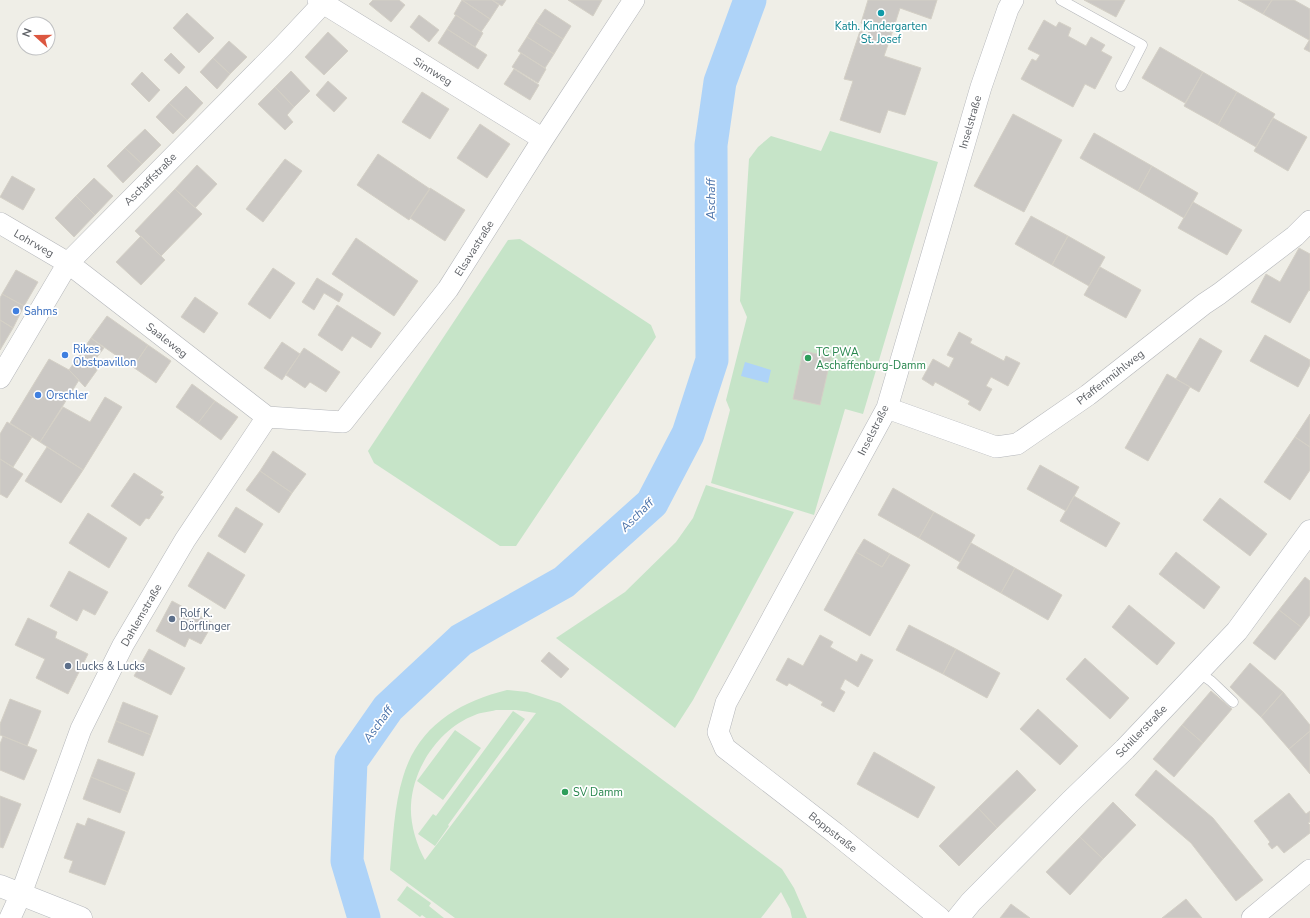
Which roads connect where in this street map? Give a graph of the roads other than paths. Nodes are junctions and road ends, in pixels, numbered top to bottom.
1 (634, 0) edge
2 (1013, 0) edge
3 (1061, 0) edge
4 (322, 1) edge
5 (1121, 86) dead end
6 (543, 139) junction
7 (1310, 221) edge
8 (0, 222) edge
9 (68, 263) junction
10 (0, 378) edge
11 (887, 408) junction
12 (267, 417) junction
13 (1310, 531) edge
14 (1198, 672) junction
15 (1233, 702) dead end
16 (725, 748) joint
17 (1310, 870) edge
18 (0, 886) edge
19 (21, 894) junction
20 (10, 918) edge
21 (81, 918) edge
22 (940, 918) edge
23 (958, 918) edge
24 (1252, 918) edge

1 - 6 street, Elsavastraße
2 - 11 street, Inselstraße
3 - 5 lane
4 - 6 street, Sinnweg
4 - 9 street, Aschaffstraße
6 - 12 street, Elsavastraße
7 - 11 street, Pfaffenmühlweg
8 - 9 street, Lohrweg
9 - 10 street, Aschaffstraße
9 - 12 street, Saaleweg
11 - 16 street, Inselstraße
12 - 19 street, Dahlemstraße
13 - 14 main road, Schillerstraße
14 - 15 lane
14 - 23 main road, Schillerstraße
16 - 22 street, Boppstraße
17 - 24 street
18 - 19 main road
19 - 20 street, Dahlemstraße
19 - 21 main road

